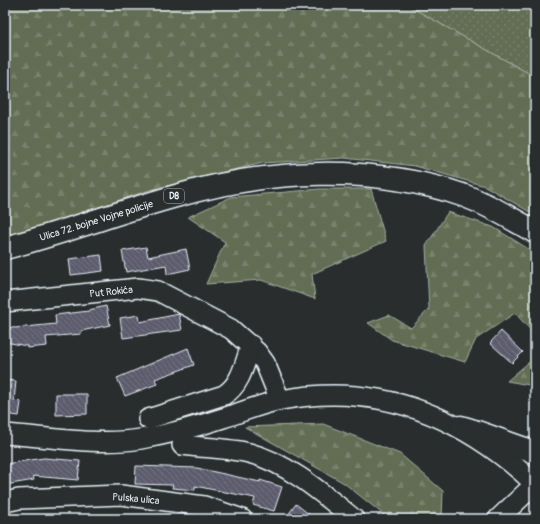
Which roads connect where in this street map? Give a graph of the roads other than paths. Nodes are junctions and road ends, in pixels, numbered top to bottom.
1 (535, 232) edge
2 (5, 248) edge
3 (5, 302) edge
4 (251, 345) junction
5 (280, 400) junction
6 (148, 419) dead end
7 (461, 427) junction
8 (5, 434) edge
9 (182, 445) dead end
10 (535, 452) edge
11 (535, 484) edge
12 (5, 502) edge
13 (242, 519) edge
14 (354, 519) edge
15 (498, 519) edge

1 - 2 main road, Ulica 72. bojne Vojne policije / D8
3 - 4 street, Put Rokića
4 - 5 street, Put Rokića
4 - 6 street
5 - 7 street
5 - 8 street
7 - 10 main road
7 - 11 street
9 - 14 street
11 - 15 street
12 - 13 street, Pulska ulica

